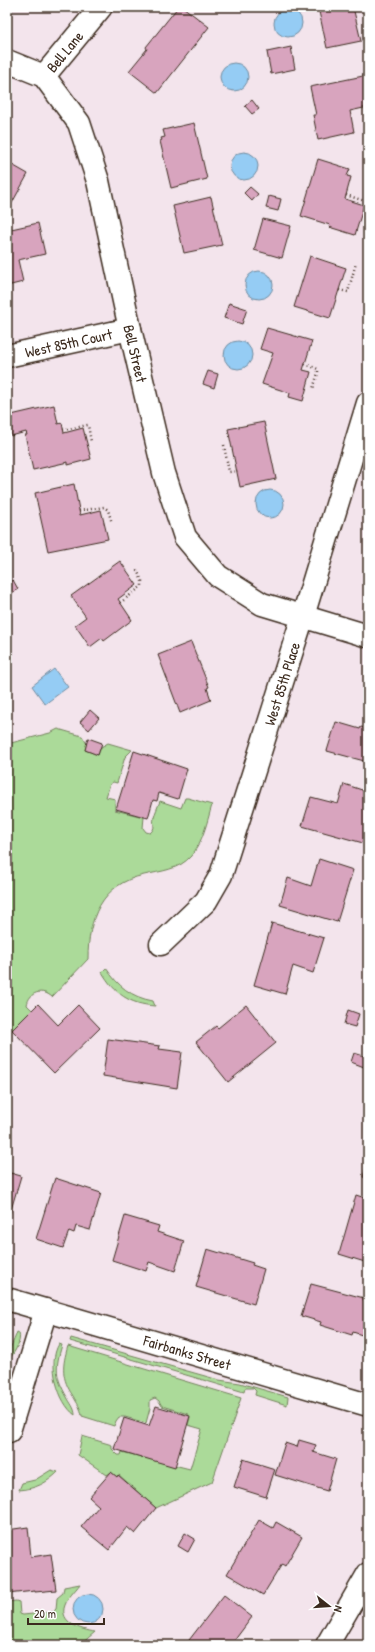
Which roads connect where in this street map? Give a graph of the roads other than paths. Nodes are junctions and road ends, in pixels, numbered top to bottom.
1 (100, 7) edge
2 (7, 61) edge
3 (44, 76) junction
4 (130, 329) junction
5 (7, 356) edge
6 (368, 402) edge
7 (304, 616) junction
8 (368, 636) edge
9 (161, 944) dead end
10 (7, 1298) edge
11 (46, 1310) junction
12 (368, 1405) edge
13 (10, 1431) dead end
14 (368, 1574) edge
15 (327, 1645) edge

1 - 3 street, Bell Lane
2 - 3 street
3 - 4 street, Bell Street
4 - 5 street, West 85th Court
4 - 7 street, Bell Street
6 - 7 street, West 85th Place
7 - 8 street, Bell Street
7 - 9 street, West 85th Place
10 - 11 street, Fairbanks Street
11 - 12 street, Fairbanks Street
11 - 13 street
14 - 15 street

